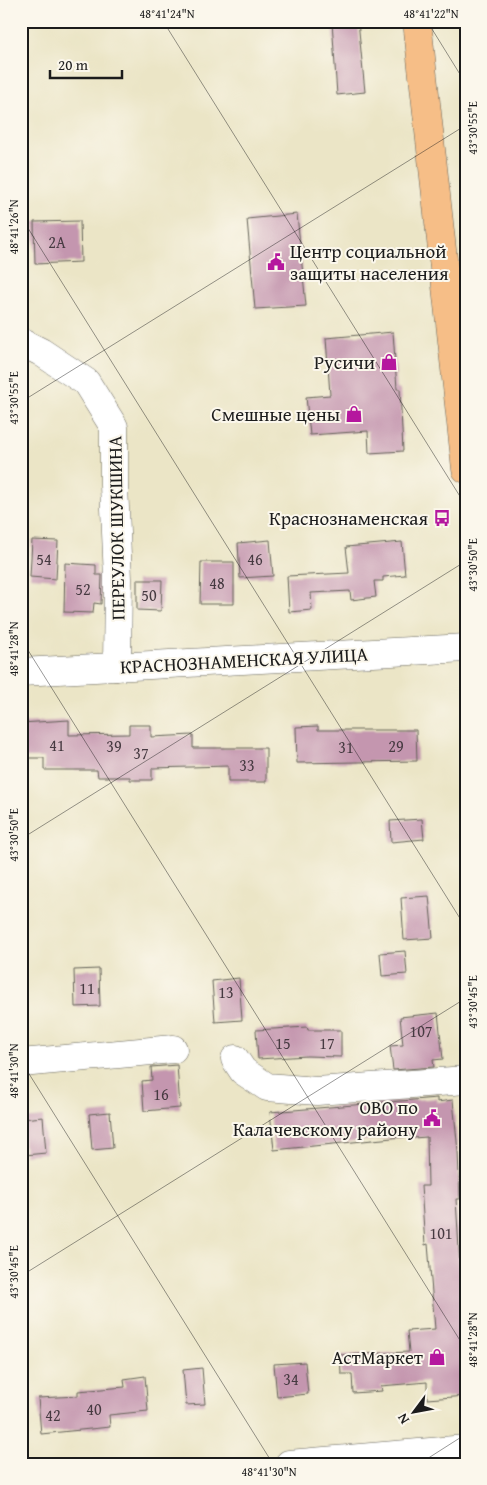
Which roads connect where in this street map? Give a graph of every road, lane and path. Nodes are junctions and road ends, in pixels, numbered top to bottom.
1 (417, 21) edge
2 (21, 342) edge
3 (466, 468) edge
4 (466, 648) edge
5 (118, 667) junction
6 (21, 672) edge
7 (174, 1049) dead end
8 (235, 1059) dead end
9 (21, 1063) edge
10 (466, 1080) edge
11 (466, 1449) edge
12 (289, 1464) edge

1 - 3 main road
2 - 5 street, ПЕРЕУЛОК ШУКШИНА
4 - 5 street, КРАСНОЗНАМЕНСКАЯ УЛИЦА
5 - 6 street, КРАСНОЗНАМЕНСКАЯ УЛИЦА
7 - 9 street
8 - 10 street
11 - 12 street

